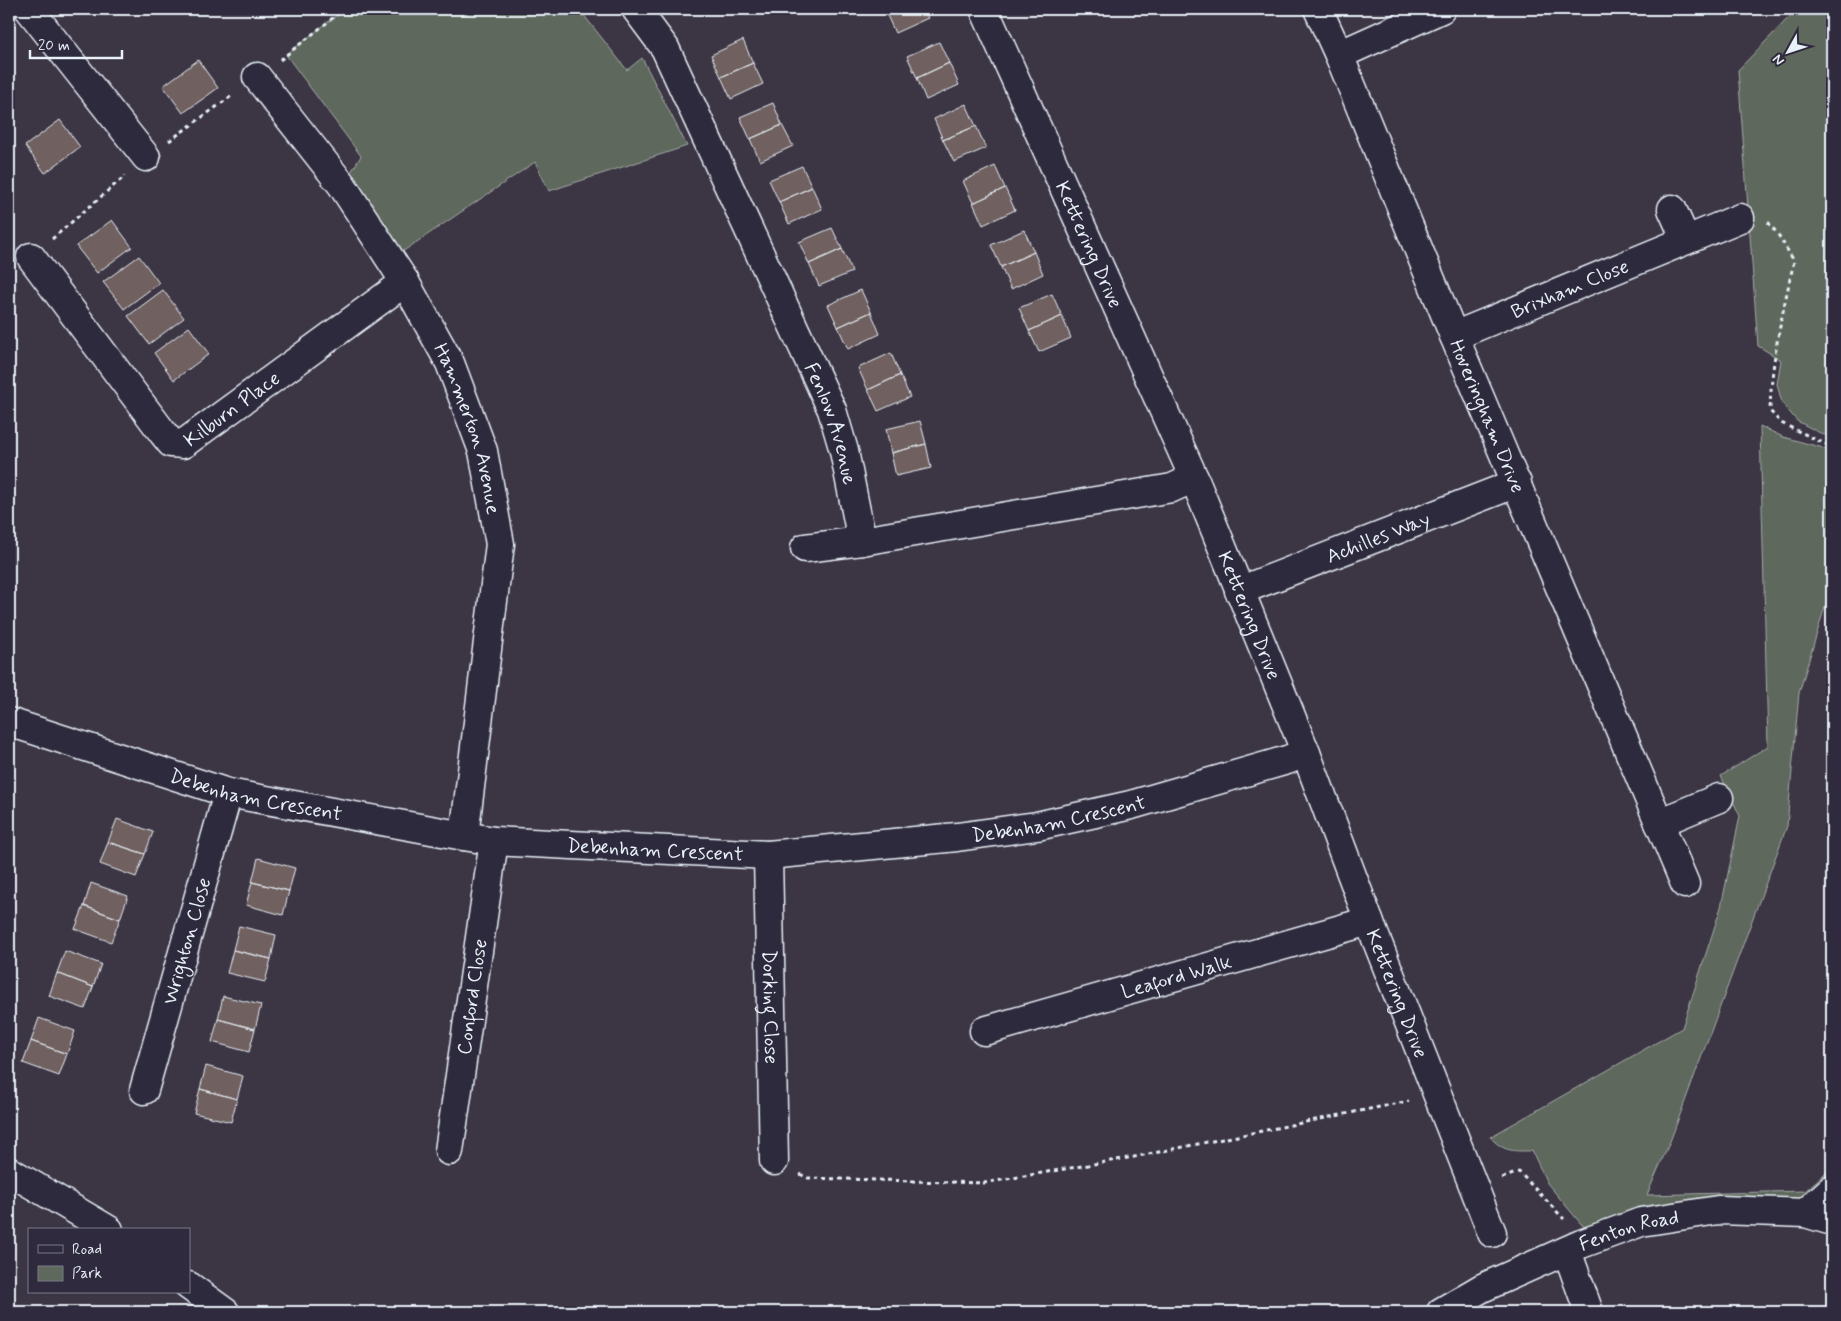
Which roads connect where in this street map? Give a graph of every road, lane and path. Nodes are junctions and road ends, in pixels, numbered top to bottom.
1 (29, 9) edge
2 (344, 9) edge
3 (636, 9) edge
4 (984, 9) edge
5 (1318, 9) edge
6 (1441, 9) edge
7 (1339, 55) junction
8 (257, 77) junction
9 (146, 158) junction
10 (1672, 209) dead end
11 (1740, 218) joint
12 (1686, 240) junction
13 (31, 257) joint
14 (406, 282) junction
15 (1454, 336) junction
16 (1832, 447) edge
17 (1194, 478) junction
18 (1517, 483) junction
19 (862, 541) junction
20 (805, 548) dead end
21 (1239, 591) junction
22 (9, 722) edge
23 (1306, 753) junction
24 (228, 793) junction
25 (1720, 798) dead end
26 (1659, 823) junction
27 (464, 836) junction
28 (494, 840) junction
29 (768, 855) junction
30 (1685, 884) dead end
31 (1369, 921) junction
32 (984, 1031) dead end
33 (144, 1090) dead end
34 (1437, 1096) junction
35 (449, 1151) dead end
36 (774, 1161) joint
37 (9, 1171) edge
38 (1474, 1189) junction
39 (1832, 1189) edge
40 (1805, 1213) junction
41 (1832, 1221) edge
42 (107, 1228) edge
43 (1492, 1233) dead end
44 (1574, 1248) junction
45 (190, 1287) edge
46 (225, 1312) edge
47 (1441, 1312) edge
48 (1589, 1312) edge

1 - 9 street
2 - 8 path
3 - 19 street, Fenlow Avenue
4 - 17 street, Kettering Drive
5 - 7 street, Hoveringham Drive
6 - 7 street
7 - 15 street, Hoveringham Drive
8 - 9 path
8 - 14 street, Hammerton Avenue
9 - 13 path
10 - 12 street
11 - 12 street, Brixham Close
11 - 16 path
12 - 15 street, Brixham Close
13 - 14 street, Kilburn Place
14 - 27 street, Hammerton Avenue
15 - 18 street, Hoveringham Drive
17 - 19 street
17 - 21 street, Kettering Drive
18 - 21 street, Achilles Way
18 - 26 street, Hoveringham Drive
19 - 20 street
21 - 23 street, Kettering Drive
22 - 24 street, Debenham Crescent
23 - 29 street, Debenham Crescent
23 - 31 street, Kettering Drive
24 - 27 street, Debenham Crescent
24 - 33 street, Wrighton Close
25 - 26 street
26 - 30 street, Hoveringham Drive
27 - 28 street, Debenham Crescent
28 - 29 street, Debenham Crescent
28 - 35 street, Conford Close
29 - 36 street, Dorking Close
31 - 32 street, Leaford Walk
31 - 34 street, Kettering Drive
34 - 36 path
34 - 38 street, Kettering Drive
37 - 42 street
38 - 43 street, Kettering Drive
38 - 44 path
39 - 40 street
40 - 41 street, Fenton Road
40 - 44 street, Fenton Road
44 - 47 street, Fenton Road
44 - 48 street
45 - 46 street

